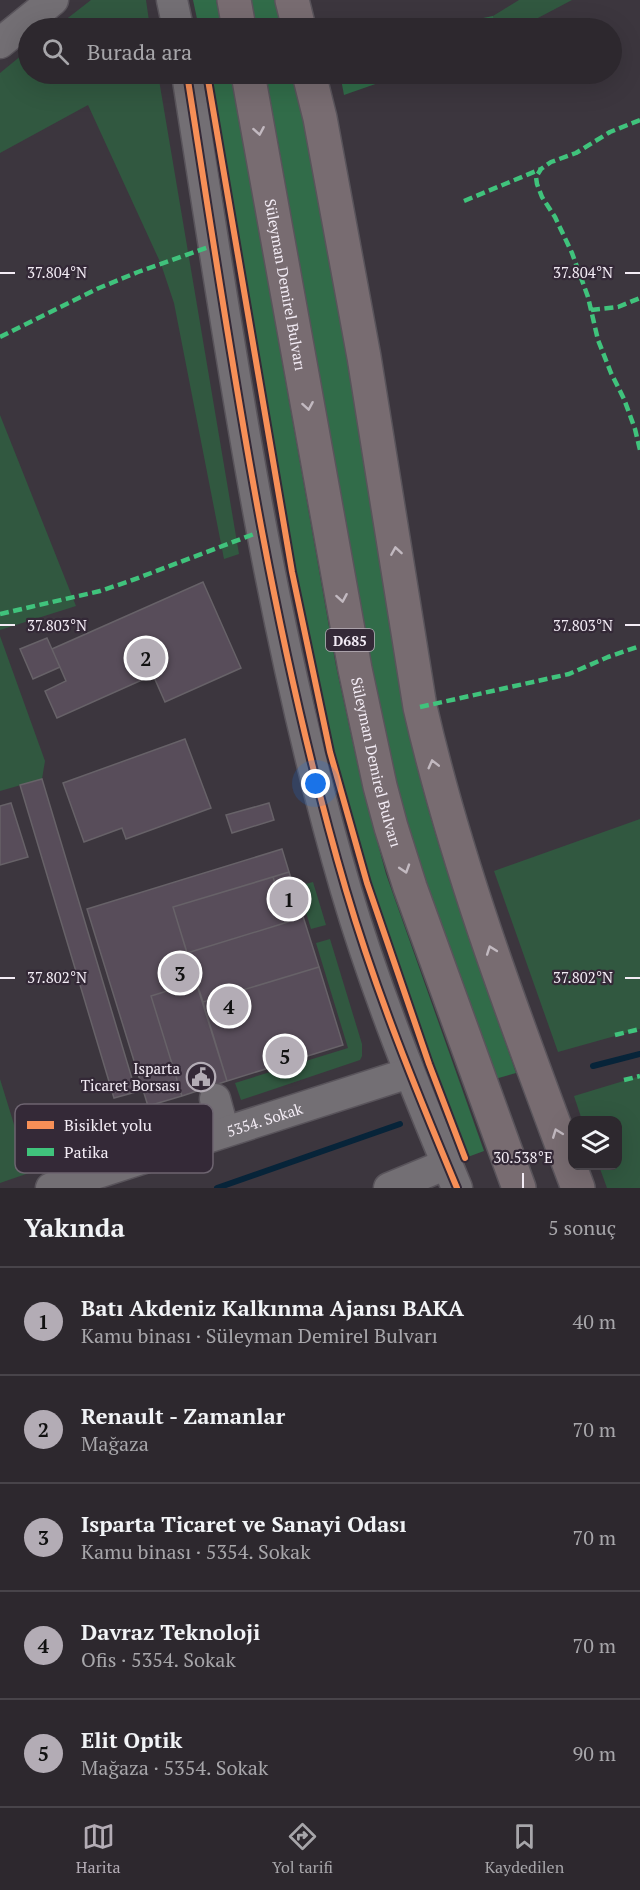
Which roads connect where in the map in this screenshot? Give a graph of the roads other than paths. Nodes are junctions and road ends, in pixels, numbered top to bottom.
1 (53, 0) edge
2 (172, 0) edge
3 (234, 0) edge
4 (292, 0) edge
5 (31, 18) edge
6 (176, 18) edge
7 (237, 18) edge
8 (296, 18) edge
9 (18, 28) edge
10 (0, 43) edge
11 (188, 84) edge
12 (250, 84) edge
13 (312, 84) edge
14 (409, 1073) junction
15 (215, 1100) dead end
16 (224, 1132) junction
17 (213, 1136) edge
18 (97, 1173) edge
19 (452, 1176) edge
20 (51, 1188) edge
21 (389, 1188) edge
22 (519, 1188) edge
23 (578, 1188) edge

1 - 5 street
2 - 6 street
3 - 7 highway
4 - 8 highway
9 - 10 street
11 - 14 street
12 -> 22 highway, Süleyman Demirel Bulvarı / D685
23 -> 13 highway
14 - 16 street, 5354. Sokak
14 - 19 street
15 - 16 street
16 - 17 street, 5354. Sokak
18 - 20 street, 5354. Sokak
19 - 21 street

